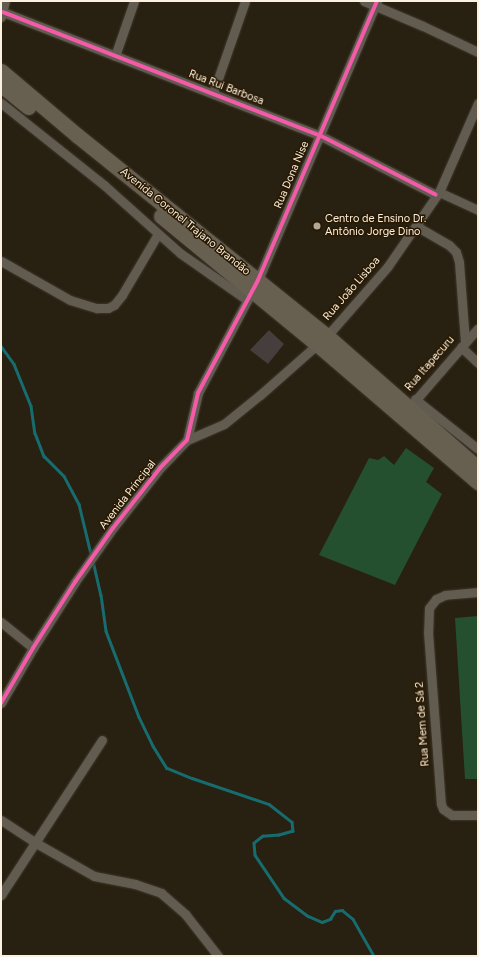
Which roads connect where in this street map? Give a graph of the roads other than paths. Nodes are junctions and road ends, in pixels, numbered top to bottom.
1 (5, 1) edge
2 (134, 1) edge
3 (245, 1) edge
4 (364, 1) edge
5 (375, 3) edge
6 (2, 15) edge
7 (478, 52) edge
8 (115, 56) junction
9 (1, 71) edge
10 (1, 85) edge
11 (213, 93) junction
12 (478, 103) edge
13 (1, 104) edge
14 (319, 135) junction
15 (438, 193) junction
16 (478, 210) edge
17 (416, 226) junction
18 (158, 234) junction
19 (1, 261) edge
20 (252, 290) junction
21 (478, 328) edge
22 (323, 340) junction
23 (463, 344) junction
24 (478, 363) edge
25 (409, 408) junction
26 (187, 440) junction
27 (478, 449) edge
28 (478, 468) edge
29 (478, 482) edge
30 (478, 592) edge
31 (1, 622) edge
32 (33, 648) junction
33 (1, 703) edge
34 (102, 740) dead end
35 (478, 815) edge
36 (1, 820) edge
37 (36, 843) junction
38 (1, 895) edge
39 (218, 956) edge

1 - 6 street
2 - 8 street
3 - 11 street
4 - 5 street
5 - 7 street
5 - 14 street, Rua Dona Nise
6 - 8 street, Rua Rui Barbosa
8 - 11 street, Rua Rui Barbosa
9 - 20 main road, Avenida Coronel Trajano Brandão
10 - 20 main road, Avenida Coronel Trajano Brandão
11 - 14 street, Rua Rui Barbosa
12 - 15 street, Rua João Lisboa
13 - 18 street, Avenida Coronel Trajano Brandão
14 - 15 street, Rua Rui Barbosa
14 - 20 street, Rua Dona Nise
15 - 16 street, Rua Rui Barbosa
15 - 17 street, Rua João Lisboa
17 - 22 street, Rua João Lisboa
17 - 23 street
18 - 19 street
18 - 20 street, Avenida Coronel Trajano Brandão
20 - 22 main road, Avenida Coronel Trajano Brandão
20 - 26 street, Avenida Principal
21 - 23 street, Rua Itapecuru
22 - 25 main road, Avenida Coronel Trajano Brandão
22 - 26 street, Rua João Lisboa
23 - 24 street
23 - 25 street, Rua Itapecuru
25 - 27 street
25 - 28 main road, Avenida Coronel Trajano Brandão
25 - 29 main road, Avenida Coronel Trajano Brandão
26 - 32 street, Avenida Principal
30 - 35 street, Rua Mem de Sá 2
31 - 32 street
32 - 33 street, Avenida Principal
34 - 37 street
36 - 37 street
37 - 38 street
37 - 39 street

